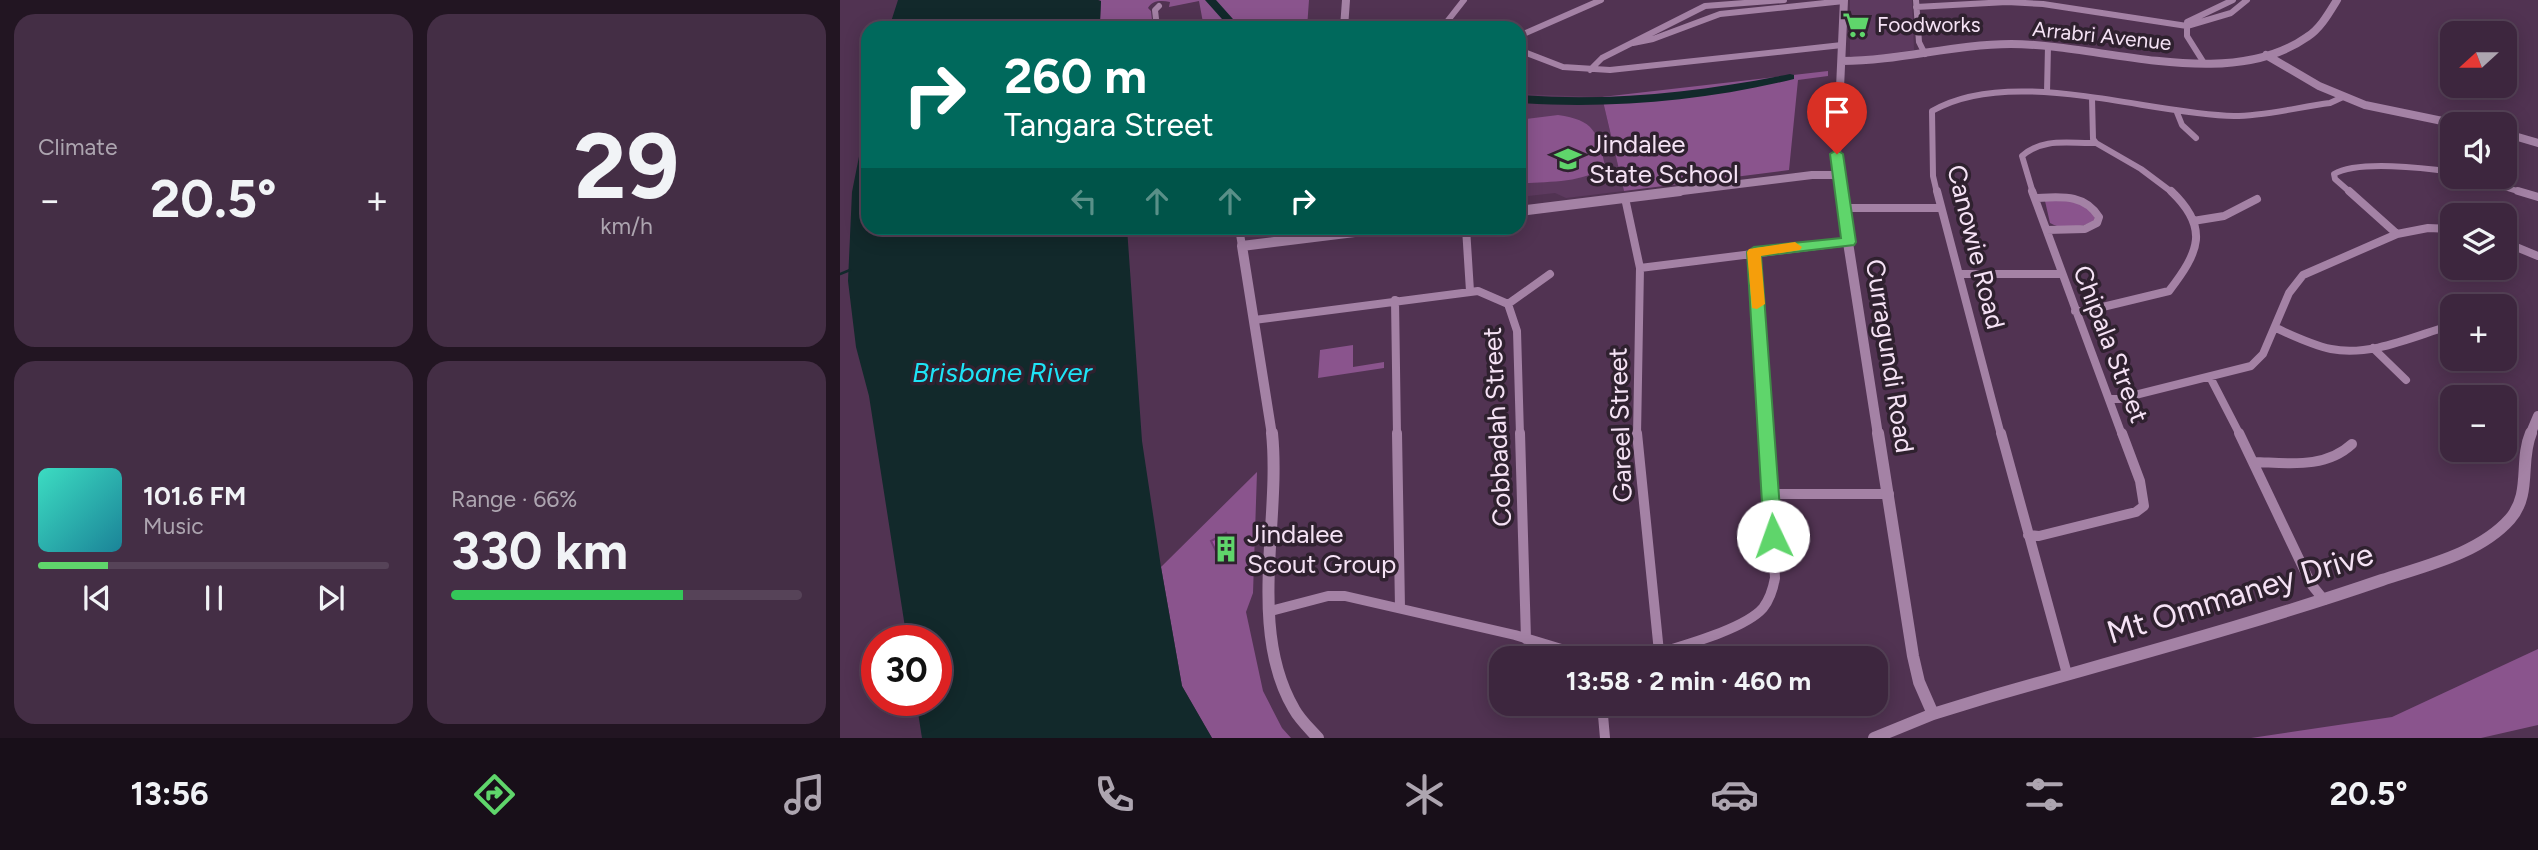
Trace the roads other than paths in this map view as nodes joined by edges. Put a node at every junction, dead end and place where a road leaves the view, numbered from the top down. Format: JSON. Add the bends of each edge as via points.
{"nodes":[{"id":1,"x":1346,"y":0,"type":"edge"},
{"id":2,"x":1464,"y":0,"type":"edge"},
{"id":3,"x":1601,"y":0,"type":"edge"},
{"id":4,"x":1784,"y":0,"type":"edge"},
{"id":5,"x":2083,"y":0,"type":"edge"},
{"id":6,"x":2233,"y":0,"type":"edge"},
{"id":7,"x":2247,"y":0,"type":"edge"},
{"id":8,"x":2337,"y":0,"type":"edge"},
{"id":9,"x":1844,"y":1,"type":"edge"},
{"id":10,"x":2006,"y":1,"type":"edge"},
{"id":11,"x":1916,"y":4,"type":"edge"},
{"id":12,"x":1158,"y":6,"type":"dead end"},
{"id":13,"x":2083,"y":9,"type":"junction"},
{"id":14,"x":1156,"y":21,"type":"edge"},
{"id":15,"x":1344,"y":21,"type":"edge"},
{"id":16,"x":1448,"y":21,"type":"edge"},
{"id":17,"x":2187,"y":26,"type":"junction"},
{"id":18,"x":1526,"y":33,"type":"edge"},
{"id":19,"x":1633,"y":43,"type":"junction"},
{"id":20,"x":1842,"y":45,"type":"junction"},
{"id":21,"x":2048,"y":46,"type":"junction"},
{"id":22,"x":1526,"y":53,"type":"edge"},
{"id":23,"x":1925,"y":54,"type":"junction"},
{"id":24,"x":2266,"y":55,"type":"junction"},
{"id":25,"x":1842,"y":61,"type":"junction"},
{"id":26,"x":2204,"y":63,"type":"junction"},
{"id":27,"x":1590,"y":70,"type":"junction"},
{"id":28,"x":2047,"y":92,"type":"junction"},
{"id":29,"x":2343,"y":97,"type":"junction"},
{"id":30,"x":2092,"y":98,"type":"junction"},
{"id":31,"x":2176,"y":110,"type":"junction"},
{"id":32,"x":2440,"y":121,"type":"edge"},
{"id":33,"x":2517,"y":137,"type":"edge"},
{"id":34,"x":2196,"y":138,"type":"dead end"},
{"id":35,"x":2096,"y":143,"type":"junction"},
{"id":36,"x":2538,"y":143,"type":"edge"},
{"id":37,"x":2440,"y":171,"type":"edge"},
{"id":38,"x":1838,"y":175,"type":"junction"},
{"id":39,"x":2511,"y":189,"type":"edge"},
{"id":40,"x":2538,"y":197,"type":"edge"},
{"id":41,"x":1625,"y":198,"type":"junction"},
{"id":42,"x":2035,"y":198,"type":"junction"},
{"id":43,"x":2257,"y":199,"type":"dead end"},
{"id":44,"x":1843,"y":208,"type":"junction"},
{"id":45,"x":1941,"y":208,"type":"junction"},
{"id":46,"x":1526,"y":210,"type":"edge"},
{"id":47,"x":2193,"y":221,"type":"junction"},
{"id":48,"x":2440,"y":228,"type":"edge"},
{"id":49,"x":2047,"y":230,"type":"junction"},
{"id":50,"x":2397,"y":234,"type":"junction"},
{"id":51,"x":1240,"y":235,"type":"edge"},
{"id":52,"x":1305,"y":235,"type":"edge"},
{"id":53,"x":1466,"y":235,"type":"edge"},
{"id":54,"x":1849,"y":242,"type":"junction"},
{"id":55,"x":1242,"y":246,"type":"junction"},
{"id":56,"x":2517,"y":247,"type":"edge"},
{"id":57,"x":1754,"y":252,"type":"junction"},
{"id":58,"x":2538,"y":256,"type":"edge"},
{"id":59,"x":1640,"y":268,"type":"junction"},
{"id":60,"x":1549,"y":274,"type":"dead end"},
{"id":61,"x":1960,"y":274,"type":"junction"},
{"id":62,"x":2061,"y":274,"type":"junction"},
{"id":63,"x":1470,"y":291,"type":"junction"},
{"id":64,"x":1395,"y":300,"type":"junction"},
{"id":65,"x":1508,"y":303,"type":"junction"},
{"id":66,"x":2075,"y":311,"type":"junction"},
{"id":67,"x":1254,"y":320,"type":"junction"},
{"id":68,"x":2276,"y":328,"type":"junction"},
{"id":69,"x":2440,"y":328,"type":"edge"},
{"id":70,"x":2373,"y":348,"type":"junction"},
{"id":71,"x":2210,"y":377,"type":"junction"},
{"id":72,"x":2406,"y":380,"type":"dead end"},
{"id":73,"x":2109,"y":399,"type":"junction"},
{"id":74,"x":2538,"y":416,"type":"edge"},
{"id":75,"x":2352,"y":444,"type":"dead end"},
{"id":76,"x":2254,"y":462,"type":"junction"},
{"id":77,"x":1771,"y":494,"type":"junction"},
{"id":78,"x":1889,"y":494,"type":"junction"},
{"id":79,"x":2028,"y":535,"type":"junction"},
{"id":80,"x":2324,"y":600,"type":"junction"},
{"id":81,"x":1400,"y":608,"type":"junction"},
{"id":82,"x":1271,"y":611,"type":"junction"},
{"id":83,"x":1526,"y":639,"type":"junction"},
{"id":84,"x":1550,"y":646,"type":"edge"},
{"id":85,"x":1658,"y":646,"type":"edge"},
{"id":86,"x":1677,"y":646,"type":"edge"},
{"id":87,"x":2067,"y":674,"type":"junction"},
{"id":88,"x":1933,"y":714,"type":"junction"},
{"id":89,"x":1603,"y":716,"type":"edge"},
{"id":90,"x":1318,"y":738,"type":"edge"},
{"id":91,"x":1605,"y":738,"type":"edge"},
{"id":92,"x":1874,"y":738,"type":"edge"}],
"edges":[{"from":1,"to":15,"type":"street"},
{"from":2,"to":16,"type":"street"},
{"from":3,"to":18,"type":"street"},
{"from":4,"to":19,"type":"street","via":[[1707,6]]},
{"from":5,"to":13,"type":"street"},
{"from":6,"to":17,"type":"street","via":[[2220,9],[2193,16]]},
{"from":7,"to":17,"type":"street","via":[[2231,13]]},
{"from":8,"to":24,"type":"street","name":"Arrabri Avenue","via":[[2308,37]]},
{"from":9,"to":19,"type":"street","via":[[1720,14]]},
{"from":9,"to":20,"type":"street","name":"Curragundi Road"},
{"from":10,"to":11,"type":"street"},
{"from":10,"to":13,"type":"street"},
{"from":11,"to":23,"type":"street","via":[[1919,42]]},
{"from":12,"to":14,"type":"street"},
{"from":13,"to":17,"type":"street"},
{"from":17,"to":26,"type":"street","via":[[2187,36]]},
{"from":19,"to":27,"type":"street"},
{"from":20,"to":25,"type":"street","name":"Curragundi Road"},
{"from":20,"to":27,"type":"street"},
{"from":21,"to":23,"type":"street","name":"Arrabri Avenue","via":[[1990,46]]},
{"from":21,"to":26,"type":"street","name":"Arrabri Avenue"},
{"from":21,"to":28,"type":"street"},
{"from":22,"to":27,"type":"street","via":[[1558,66]]},
{"from":23,"to":25,"type":"street","name":"Arrabri Avenue"},
{"from":24,"to":26,"type":"street","name":"Arrabri Avenue"},
{"from":24,"to":29,"type":"street"},
{"from":25,"to":38,"type":"street","name":"Curragundi Road"},
{"from":28,"to":30,"type":"street","name":"Canowie Road"},
{"from":28,"to":45,"type":"street","name":"Canowie Road","via":[[1955,101],[1932,111],[1933,176]]},
{"from":29,"to":31,"type":"street","name":"Canowie Road","via":[[2255,115]]},
{"from":29,"to":32,"type":"street"},
{"from":30,"to":31,"type":"street","name":"Canowie Road"},
{"from":30,"to":35,"type":"street"},
{"from":31,"to":34,"type":"street","via":[[2182,125]]},
{"from":33,"to":36,"type":"street"},
{"from":35,"to":42,"type":"street","name":"Chipala Street","via":[[2053,143],[2027,150],[2022,163]]},
{"from":35,"to":47,"type":"street","via":[[2171,189]]},
{"from":37,"to":50,"type":"street","via":[[2390,167],[2334,174]]},
{"from":38,"to":41,"type":"street"},
{"from":38,"to":44,"type":"street","name":"Curragundi Road"},
{"from":39,"to":40,"type":"street"},
{"from":41,"to":46,"type":"street"},
{"from":41,"to":59,"type":"street","name":"Gareel Street"},
{"from":42,"to":49,"type":"street","name":"Chipala Street"},
{"from":42,"to":49,"type":"street","via":[[2078,199],[2093,207],[2099,217],[2087,229]]},
{"from":43,"to":47,"type":"street","via":[[2224,216]]},
{"from":44,"to":45,"type":"street"},
{"from":44,"to":54,"type":"street","name":"Curragundi Road"},
{"from":45,"to":61,"type":"street","name":"Canowie Road"},
{"from":47,"to":66,"type":"street","via":[[2198,234],[2195,246],[2169,291]]},
{"from":48,"to":50,"type":"street"},
{"from":49,"to":62,"type":"street","name":"Chipala Street"},
{"from":50,"to":68,"type":"street","via":[[2303,275],[2289,293]]},
{"from":51,"to":55,"type":"street"},
{"from":52,"to":55,"type":"street"},
{"from":53,"to":63,"type":"street"},
{"from":54,"to":57,"type":"street"},
{"from":54,"to":78,"type":"street","name":"Curragundi Road"},
{"from":55,"to":67,"type":"street"},
{"from":56,"to":58,"type":"street"},
{"from":57,"to":59,"type":"street"},
{"from":57,"to":77,"type":"street"},
{"from":59,"to":85,"type":"street","name":"Gareel Street","via":[[1636,428]]},
{"from":60,"to":65,"type":"street"},
{"from":61,"to":62,"type":"street"},
{"from":61,"to":79,"type":"street","name":"Canowie Road"},
{"from":62,"to":66,"type":"street","name":"Chipala Street"},
{"from":63,"to":64,"type":"street","name":"Cobbadah Street"},
{"from":63,"to":65,"type":"street","name":"Cobbadah Street"},
{"from":64,"to":67,"type":"street","name":"Cobbadah Street"},
{"from":64,"to":81,"type":"street"},
{"from":65,"to":83,"type":"street","name":"Cobbadah Street","via":[[1517,331]]},
{"from":66,"to":73,"type":"street","name":"Chipala Street"},
{"from":67,"to":82,"type":"street","via":[[1273,446]]},
{"from":68,"to":70,"type":"street","via":[[2323,348]]},
{"from":68,"to":71,"type":"street","via":[[2259,361]]},
{"from":69,"to":70,"type":"street"},
{"from":70,"to":72,"type":"street"},
{"from":71,"to":73,"type":"street"},
{"from":71,"to":76,"type":"street"},
{"from":73,"to":79,"type":"street","name":"Chipala Street","via":[[2140,481],[2144,506],[2136,512]]},
{"from":74,"to":80,"type":"street","name":"Mt Ommaney Drive","via":[[2528,439],[2519,504],[2499,530],[2444,559]]},
{"from":75,"to":76,"type":"street","via":[[2331,460]]},
{"from":76,"to":80,"type":"street","via":[[2311,584]]},
{"from":77,"to":78,"type":"street"},
{"from":77,"to":86,"type":"street","via":[[1775,578],[1766,607],[1741,624]]},
{"from":78,"to":88,"type":"street","name":"Curragundi Road","via":[[1913,656]]},
{"from":79,"to":87,"type":"street","name":"Canowie Road"},
{"from":80,"to":87,"type":"street","name":"Mt Ommaney Drive"},
{"from":81,"to":82,"type":"street","via":[[1328,596]]},
{"from":81,"to":83,"type":"street"},
{"from":82,"to":90,"type":"street","via":[[1279,676],[1290,702]]},
{"from":83,"to":84,"type":"street"},
{"from":87,"to":88,"type":"street","name":"Mt Ommaney Drive"},
{"from":88,"to":92,"type":"street","name":"Mt Ommaney Drive"},
{"from":89,"to":91,"type":"street"}]}
